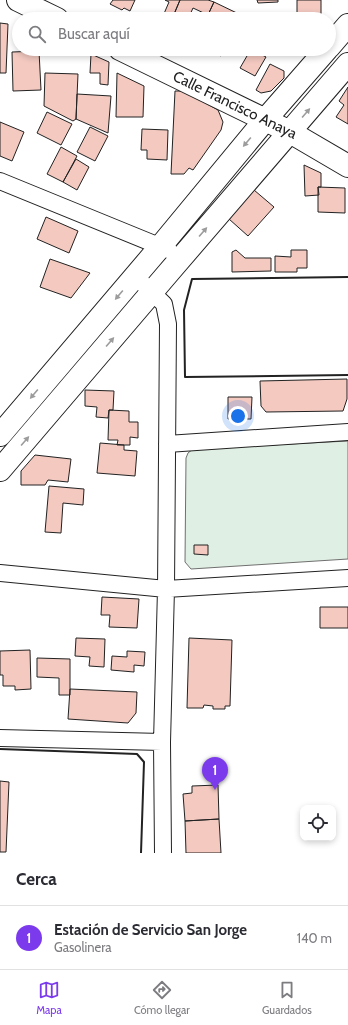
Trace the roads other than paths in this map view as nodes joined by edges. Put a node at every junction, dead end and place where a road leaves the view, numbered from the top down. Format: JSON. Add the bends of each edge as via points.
{"nodes":[{"id":1,"x":18,"y":0,"type":"edge"},
{"id":2,"x":43,"y":12,"type":"edge"},
{"id":3,"x":348,"y":25,"type":"edge"},
{"id":4,"x":336,"y":39,"type":"edge"},
{"id":5,"x":134,"y":56,"type":"edge"},
{"id":6,"x":321,"y":56,"type":"edge"},
{"id":7,"x":348,"y":64,"type":"edge"},
{"id":8,"x":265,"y":120,"type":"junction"},
{"id":9,"x":290,"y":132,"type":"junction"},
{"id":10,"x":348,"y":166,"type":"edge"},
{"id":11,"x":0,"y":181,"type":"edge"},
{"id":12,"x":160,"y":247,"type":"junction"},
{"id":13,"x":183,"y":256,"type":"junction"},
{"id":14,"x":135,"y":276,"type":"junction"},
{"id":15,"x":152,"y":292,"type":"junction"},
{"id":16,"x":348,"y":432,"type":"edge"},
{"id":17,"x":0,"y":435,"type":"edge"},
{"id":18,"x":167,"y":444,"type":"junction"},
{"id":19,"x":0,"y":470,"type":"edge"},
{"id":20,"x":0,"y":573,"type":"edge"},
{"id":21,"x":348,"y":578,"type":"edge"},
{"id":22,"x":166,"y":589,"type":"junction"},
{"id":23,"x":0,"y":738,"type":"edge"},
{"id":24,"x":162,"y":742,"type":"junction"},
{"id":25,"x":163,"y":853,"type":"edge"}],
"edges":[{"from":1,"to":2,"type":"main road"},
{"from":3,"to":4,"type":"main road"},
{"from":5,"to":8,"type":"main road","name":"Calle Francisco Anaya"},
{"from":6,"to":8,"type":"main road"},
{"from":9,"to":7,"type":"main road","one_way":true},
{"from":8,"to":9,"type":"main road","name":"Calle Francisco Anaya"},
{"from":8,"to":12,"type":"main road","one_way":true},
{"from":9,"to":10,"type":"main road","name":"Calle Francisco Anaya"},
{"from":13,"to":9,"type":"main road","one_way":true},
{"from":11,"to":12,"type":"street"},
{"from":12,"to":13,"type":"street"},
{"from":12,"to":14,"type":"main road"},
{"from":13,"to":15,"type":"main road"},
{"from":14,"to":15,"type":"street"},
{"from":14,"to":17,"type":"main road","one_way":true},
{"from":15,"to":18,"type":"street","via":[[164,304],[168,324]]},
{"from":19,"to":15,"type":"main road","one_way":true},
{"from":16,"to":18,"type":"street"},
{"from":18,"to":22,"type":"street"},
{"from":20,"to":22,"type":"street"},
{"from":21,"to":22,"type":"street"},
{"from":22,"to":24,"type":"street"},
{"from":23,"to":24,"type":"street"},
{"from":24,"to":25,"type":"street"}]}
